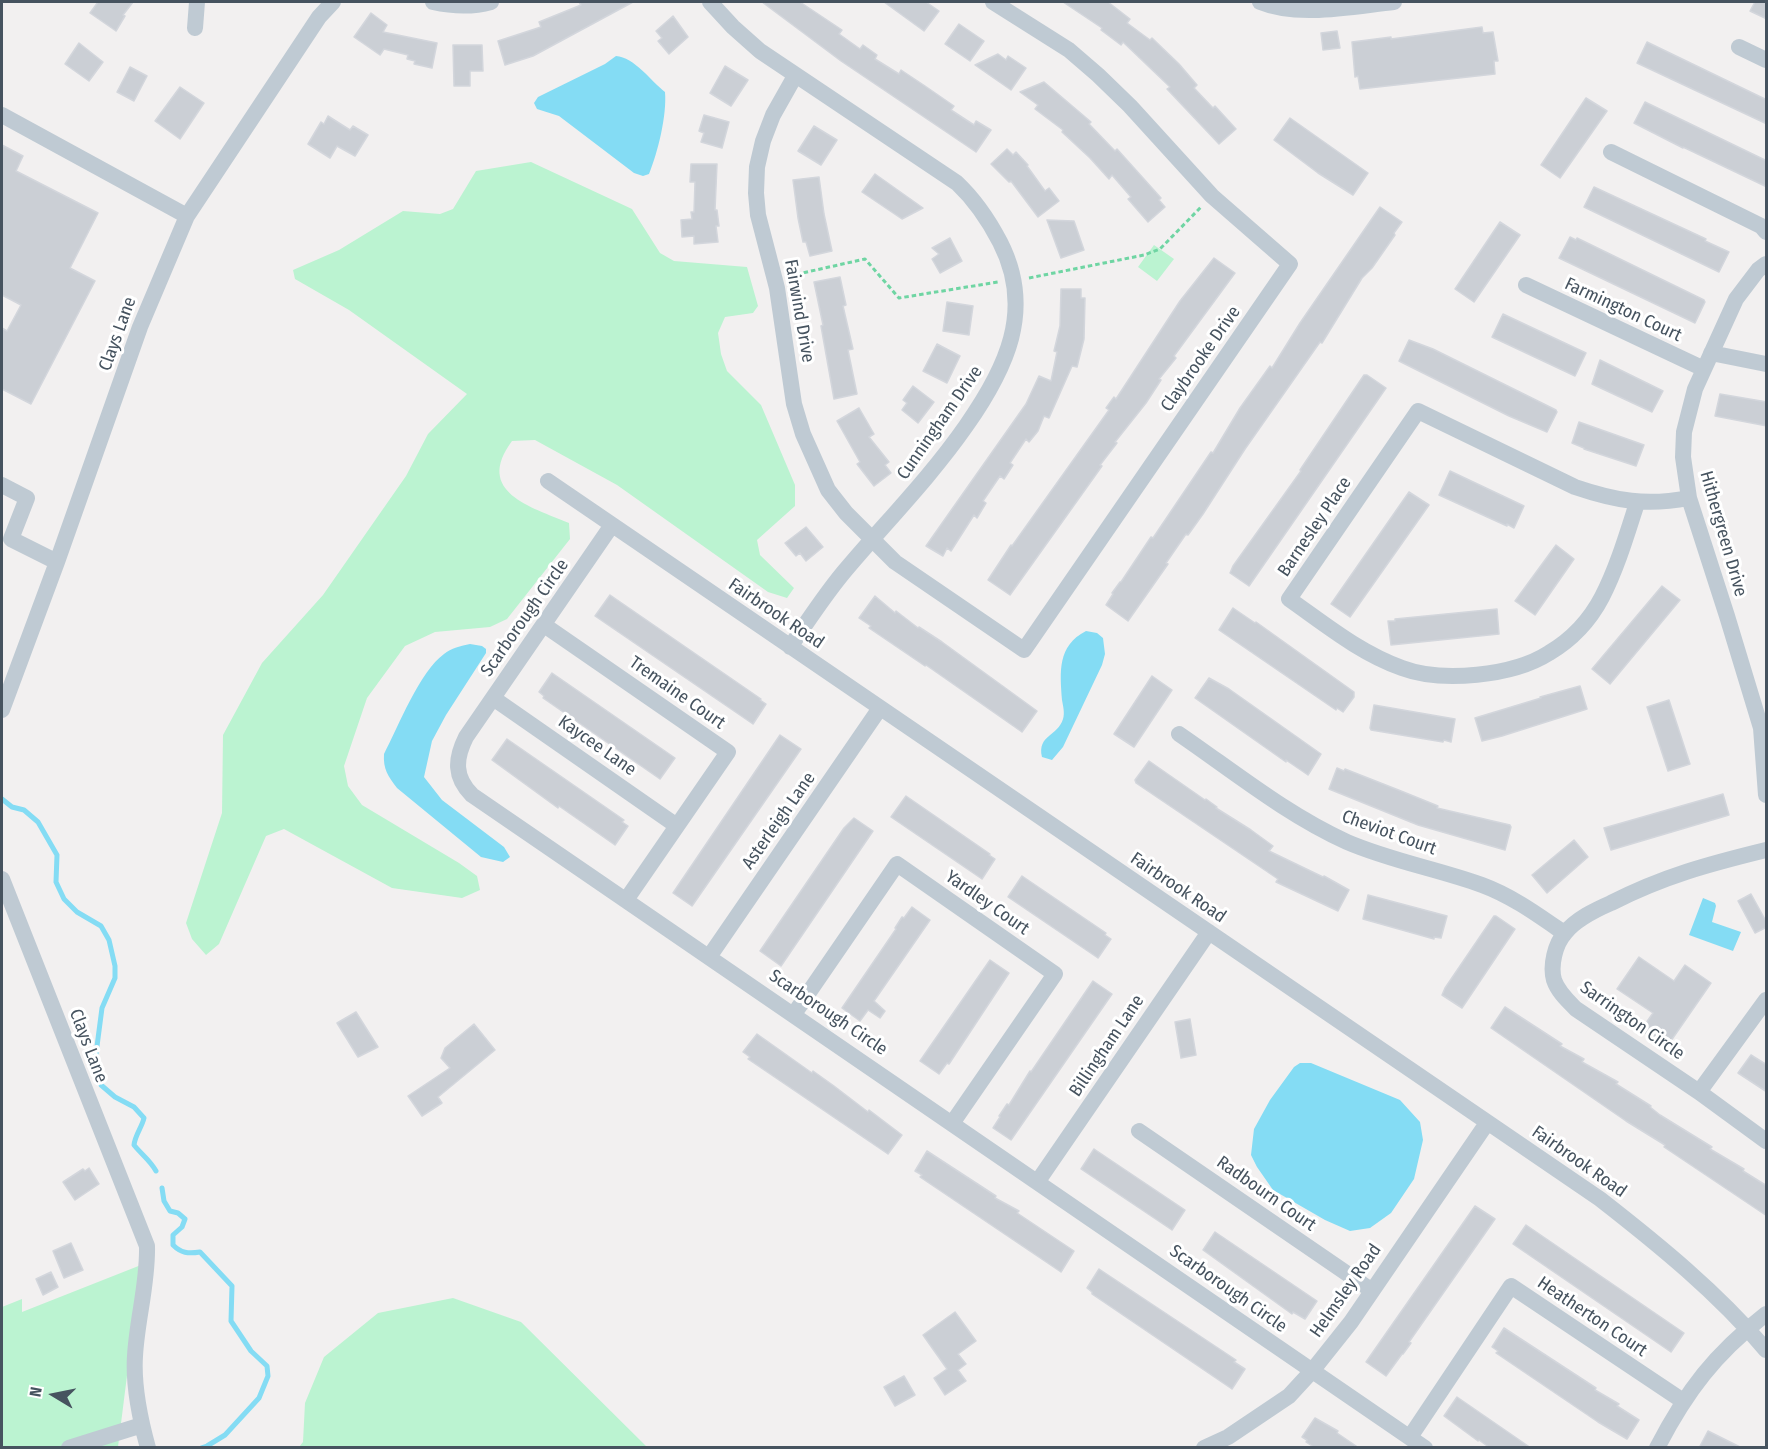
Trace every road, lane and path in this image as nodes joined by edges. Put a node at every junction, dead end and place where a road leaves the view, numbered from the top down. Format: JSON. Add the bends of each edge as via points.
{"nodes":[{"id":1,"x":197,"y":2,"type":"edge"},
{"id":2,"x":333,"y":2,"type":"edge"},
{"id":3,"x":433,"y":2,"type":"edge"},
{"id":4,"x":491,"y":2,"type":"edge"},
{"id":5,"x":710,"y":2,"type":"edge"},
{"id":6,"x":993,"y":2,"type":"edge"},
{"id":7,"x":1260,"y":2,"type":"edge"},
{"id":8,"x":1394,"y":2,"type":"edge"},
{"id":9,"x":195,"y":28,"type":"dead end"},
{"id":10,"x":1739,"y":47,"type":"dead end"},
{"id":11,"x":1767,"y":60,"type":"edge"},
{"id":12,"x":795,"y":76,"type":"junction"},
{"id":13,"x":2,"y":115,"type":"edge"},
{"id":14,"x":1611,"y":152,"type":"dead end"},
{"id":15,"x":1212,"y":196,"type":"junction"},
{"id":16,"x":188,"y":216,"type":"junction"},
{"id":17,"x":1767,"y":232,"type":"edge"},
{"id":18,"x":1767,"y":264,"type":"edge"},
{"id":19,"x":775,"y":279,"type":"junction"},
{"id":20,"x":1014,"y":280,"type":"junction"},
{"id":21,"x":1526,"y":285,"type":"dead end"},
{"id":22,"x":1711,"y":353,"type":"junction"},
{"id":23,"x":1767,"y":364,"type":"edge"},
{"id":24,"x":1704,"y":369,"type":"junction"},
{"id":25,"x":548,"y":481,"type":"dead end"},
{"id":26,"x":2,"y":485,"type":"edge"},
{"id":27,"x":1689,"y":498,"type":"junction"},
{"id":28,"x":1637,"y":503,"type":"junction"},
{"id":29,"x":612,"y":525,"type":"junction"},
{"id":30,"x":872,"y":540,"type":"junction"},
{"id":31,"x":57,"y":562,"type":"junction"},
{"id":32,"x":544,"y":625,"type":"junction"},
{"id":33,"x":790,"y":647,"type":"junction"},
{"id":34,"x":1759,"y":691,"type":"edge"},
{"id":35,"x":493,"y":698,"type":"junction"},
{"id":36,"x":880,"y":708,"type":"junction"},
{"id":37,"x":2,"y":710,"type":"edge"},
{"id":38,"x":1179,"y":734,"type":"dead end"},
{"id":39,"x":1767,"y":795,"type":"edge"},
{"id":40,"x":677,"y":826,"type":"junction"},
{"id":41,"x":1767,"y":850,"type":"edge"},
{"id":42,"x":2,"y":879,"type":"edge"},
{"id":43,"x":626,"y":900,"type":"junction"},
{"id":44,"x":1209,"y":932,"type":"junction"},
{"id":45,"x":1564,"y":933,"type":"junction"},
{"id":46,"x":710,"y":957,"type":"junction"},
{"id":47,"x":1767,"y":1000,"type":"edge"},
{"id":48,"x":794,"y":1014,"type":"junction"},
{"id":49,"x":1699,"y":1092,"type":"junction"},
{"id":50,"x":953,"y":1122,"type":"junction"},
{"id":51,"x":1487,"y":1123,"type":"junction"},
{"id":52,"x":1139,"y":1131,"type":"dead end"},
{"id":53,"x":1767,"y":1141,"type":"edge"},
{"id":54,"x":1038,"y":1181,"type":"junction"},
{"id":55,"x":1371,"y":1290,"type":"junction"},
{"id":56,"x":1767,"y":1314,"type":"edge"},
{"id":57,"x":1748,"y":1328,"type":"junction"},
{"id":58,"x":1767,"y":1350,"type":"edge"},
{"id":59,"x":1312,"y":1371,"type":"junction"},
{"id":60,"x":1683,"y":1401,"type":"junction"},
{"id":61,"x":142,"y":1425,"type":"junction"},
{"id":62,"x":1410,"y":1437,"type":"junction"},
{"id":63,"x":69,"y":1448,"type":"edge"},
{"id":64,"x":148,"y":1448,"type":"edge"},
{"id":65,"x":1204,"y":1448,"type":"edge"},
{"id":66,"x":1425,"y":1448,"type":"edge"},
{"id":67,"x":1657,"y":1448,"type":"edge"}],
"edges":[{"from":1,"to":9,"type":"street"},
{"from":2,"to":16,"type":"street","name":"Clays Lane"},
{"from":3,"to":4,"type":"street"},
{"from":5,"to":12,"type":"street","name":"Cunningham Drive","via":[[760,51]]},
{"from":6,"to":15,"type":"street","name":"Claybrooke Drive","via":[[1069,50],[1098,75]]},
{"from":7,"to":8,"type":"street","via":[[1324,9]]},
{"from":10,"to":11,"type":"street"},
{"from":12,"to":19,"type":"street","name":"Fairwind Drive","via":[[773,115],[757,167],[759,215]]},
{"from":12,"to":20,"type":"street","name":"Cunningham Drive","via":[[933,166],[972,197],[1008,257]]},
{"from":13,"to":16,"type":"street"},
{"from":14,"to":17,"type":"street"},
{"from":15,"to":20,"type":"path","via":[[1160,249]]},
{"from":15,"to":30,"type":"street","name":"Claybrooke Drive","via":[[1290,264],[1024,650],[895,562]]},
{"from":16,"to":31,"type":"street","name":"Clays Lane","via":[[140,327]]},
{"from":18,"to":22,"type":"street","name":"Hithergreen Drive","via":[[1736,299]]},
{"from":19,"to":20,"type":"path","via":[[865,259],[899,298]]},
{"from":19,"to":30,"type":"street","name":"Fairwind Drive","via":[[802,434],[828,490]]},
{"from":20,"to":30,"type":"street","name":"Cunningham Drive","via":[[1016,303],[1011,344],[988,394],[945,456]]},
{"from":21,"to":24,"type":"street","name":"Farmington Court"},
{"from":22,"to":23,"type":"street"},
{"from":22,"to":24,"type":"street","name":"Hithergreen Drive"},
{"from":24,"to":27,"type":"street","name":"Hithergreen Drive","via":[[1684,432]]},
{"from":25,"to":29,"type":"street","name":"Fairbrook Road"},
{"from":26,"to":31,"type":"street","via":[[27,498],[11,539]]},
{"from":27,"to":28,"type":"street","name":"Barnesley Place"},
{"from":27,"to":34,"type":"street","name":"Hithergreen Drive"},
{"from":28,"to":28,"type":"street","name":"Barnesley Place","via":[[1575,487],[1418,411],[1289,599],[1363,651],[1405,670],[1445,676],[1518,667],[1548,654],[1585,623],[1602,598]]},
{"from":29,"to":32,"type":"street","name":"Scarborough Circle"},
{"from":29,"to":33,"type":"street","name":"Fairbrook Road"},
{"from":30,"to":33,"type":"street","name":"Cunningham Drive","via":[[842,574]]},
{"from":31,"to":37,"type":"street","name":"Clays Lane"},
{"from":32,"to":35,"type":"street","name":"Scarborough Circle"},
{"from":32,"to":40,"type":"street","name":"Tremaine Court","via":[[728,752]]},
{"from":33,"to":36,"type":"street","name":"Fairbrook Road"},
{"from":34,"to":39,"type":"street","name":"Hithergreen Drive"},
{"from":35,"to":40,"type":"street","name":"Kaycee Lane"},
{"from":35,"to":43,"type":"street","name":"Scarborough Circle","via":[[460,749],[458,774],[464,787]]},
{"from":36,"to":44,"type":"street","name":"Fairbrook Road"},
{"from":36,"to":46,"type":"street","name":"Asterleigh Lane"},
{"from":38,"to":45,"type":"street","name":"Cheviot Court","via":[[1291,812],[1328,832],[1374,853],[1499,892]]},
{"from":40,"to":43,"type":"street","name":"Tremaine Court"},
{"from":41,"to":45,"type":"street","via":[[1647,885],[1589,913]]},
{"from":42,"to":61,"type":"street","name":"Clays Lane","via":[[147,1246],[135,1357]]},
{"from":43,"to":46,"type":"street","name":"Scarborough Circle"},
{"from":44,"to":51,"type":"street","name":"Fairbrook Road"},
{"from":44,"to":54,"type":"street","name":"Billingham Lane"},
{"from":45,"to":49,"type":"street","name":"Sarrington Circle","via":[[1553,963],[1554,980],[1562,994],[1576,1009]]},
{"from":46,"to":48,"type":"street","name":"Scarborough Circle"},
{"from":47,"to":49,"type":"street"},
{"from":48,"to":50,"type":"street","name":"Scarborough Circle"},
{"from":48,"to":50,"type":"street","name":"Yardley Court","via":[[897,864],[1055,974]]},
{"from":49,"to":53,"type":"street","name":"Sarrington Circle"},
{"from":50,"to":54,"type":"street","name":"Scarborough Circle"},
{"from":51,"to":55,"type":"street","name":"Helmsley Road"},
{"from":51,"to":57,"type":"street","name":"Fairbrook Road","via":[[1600,1199]]},
{"from":52,"to":55,"type":"street","name":"Radbourn Court"},
{"from":54,"to":59,"type":"street","name":"Scarborough Circle"},
{"from":55,"to":59,"type":"street","name":"Helmsley Road"},
{"from":56,"to":57,"type":"street"},
{"from":57,"to":58,"type":"street","name":"Fairbrook Road"},
{"from":57,"to":60,"type":"street","via":[[1702,1373]]},
{"from":59,"to":62,"type":"street","name":"Scarborough Circle"},
{"from":59,"to":65,"type":"street","name":"Helmsley Road","via":[[1289,1396],[1228,1437]]},
{"from":60,"to":62,"type":"street","name":"Heatherton Court","via":[[1511,1286]]},
{"from":60,"to":67,"type":"street"},
{"from":61,"to":63,"type":"street"},
{"from":61,"to":64,"type":"street","name":"Clays Lane"},
{"from":62,"to":66,"type":"street","name":"Scarborough Circle"}]}
